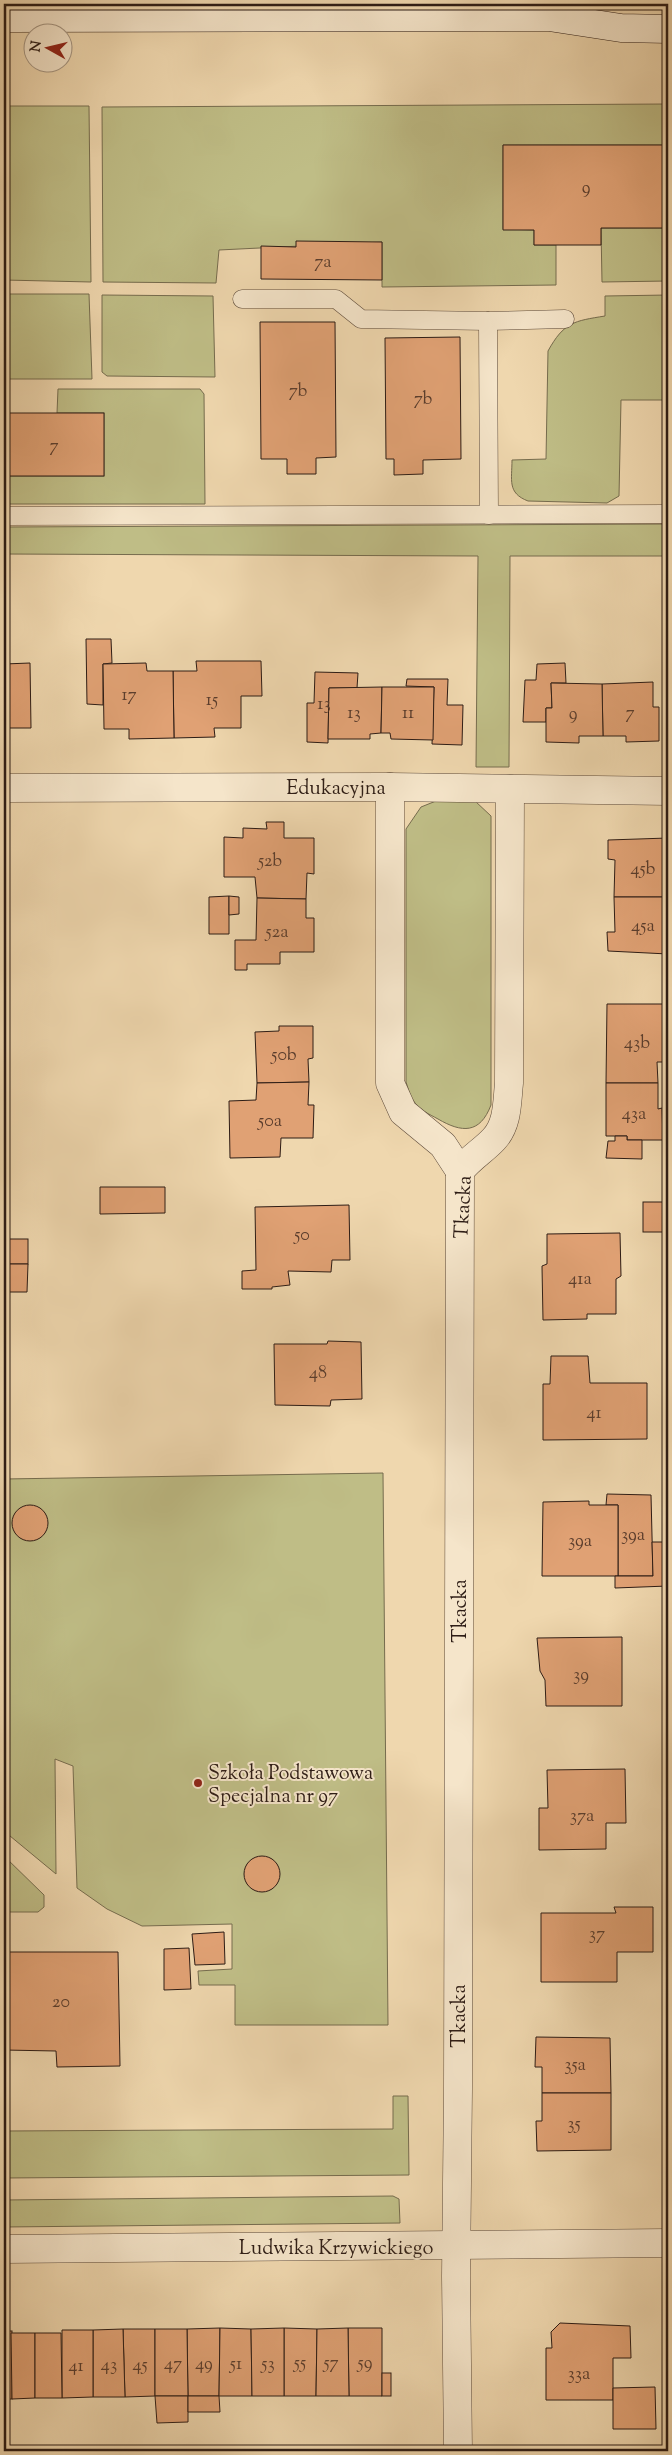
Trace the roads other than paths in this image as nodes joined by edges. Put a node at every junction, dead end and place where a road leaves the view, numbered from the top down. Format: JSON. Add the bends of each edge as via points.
{"nodes":[{"id":1,"x":4,"y":18,"type":"edge"},
{"id":2,"x":668,"y":29,"type":"edge"},
{"id":3,"x":242,"y":299,"type":"dead end"},
{"id":4,"x":565,"y":319,"type":"dead end"},
{"id":5,"x":488,"y":321,"type":"junction"},
{"id":6,"x":668,"y":514,"type":"edge"},
{"id":7,"x":489,"y":515,"type":"junction"},
{"id":8,"x":4,"y":516,"type":"edge"},
{"id":9,"x":390,"y":787,"type":"junction"},
{"id":10,"x":4,"y":788,"type":"edge"},
{"id":11,"x":510,"y":789,"type":"junction"},
{"id":12,"x":668,"y":791,"type":"edge"},
{"id":13,"x":460,"y":1171,"type":"junction"},
{"id":14,"x":668,"y":2244,"type":"edge"},
{"id":15,"x":457,"y":2246,"type":"junction"},
{"id":16,"x":4,"y":2249,"type":"edge"},
{"id":17,"x":458,"y":2451,"type":"edge"}],
"edges":[{"from":1,"to":2,"type":"street","via":[[549,17],[621,28]]},
{"from":3,"to":5,"type":"lane","via":[[336,299],[361,319]]},
{"from":4,"to":5,"type":"lane"},
{"from":5,"to":7,"type":"lane"},
{"from":6,"to":7,"type":"lane"},
{"from":7,"to":8,"type":"lane"},
{"from":9,"to":10,"type":"street","name":"Edukacyjna"},
{"from":9,"to":11,"type":"street","name":"Edukacyjna"},
{"from":9,"to":13,"type":"street","via":[[390,1083],[403,1112],[443,1145]]},
{"from":11,"to":12,"type":"street","name":"Edukacyjna"},
{"from":11,"to":13,"type":"street","name":"Tkacka","via":[[509,1083],[506,1116],[493,1140],[471,1157]]},
{"from":13,"to":15,"type":"street","name":"Tkacka"},
{"from":14,"to":15,"type":"street","name":"Ludwika Krzywickiego"},
{"from":15,"to":16,"type":"street","name":"Ludwika Krzywickiego"},
{"from":15,"to":17,"type":"street","name":"Tkacka"}]}
